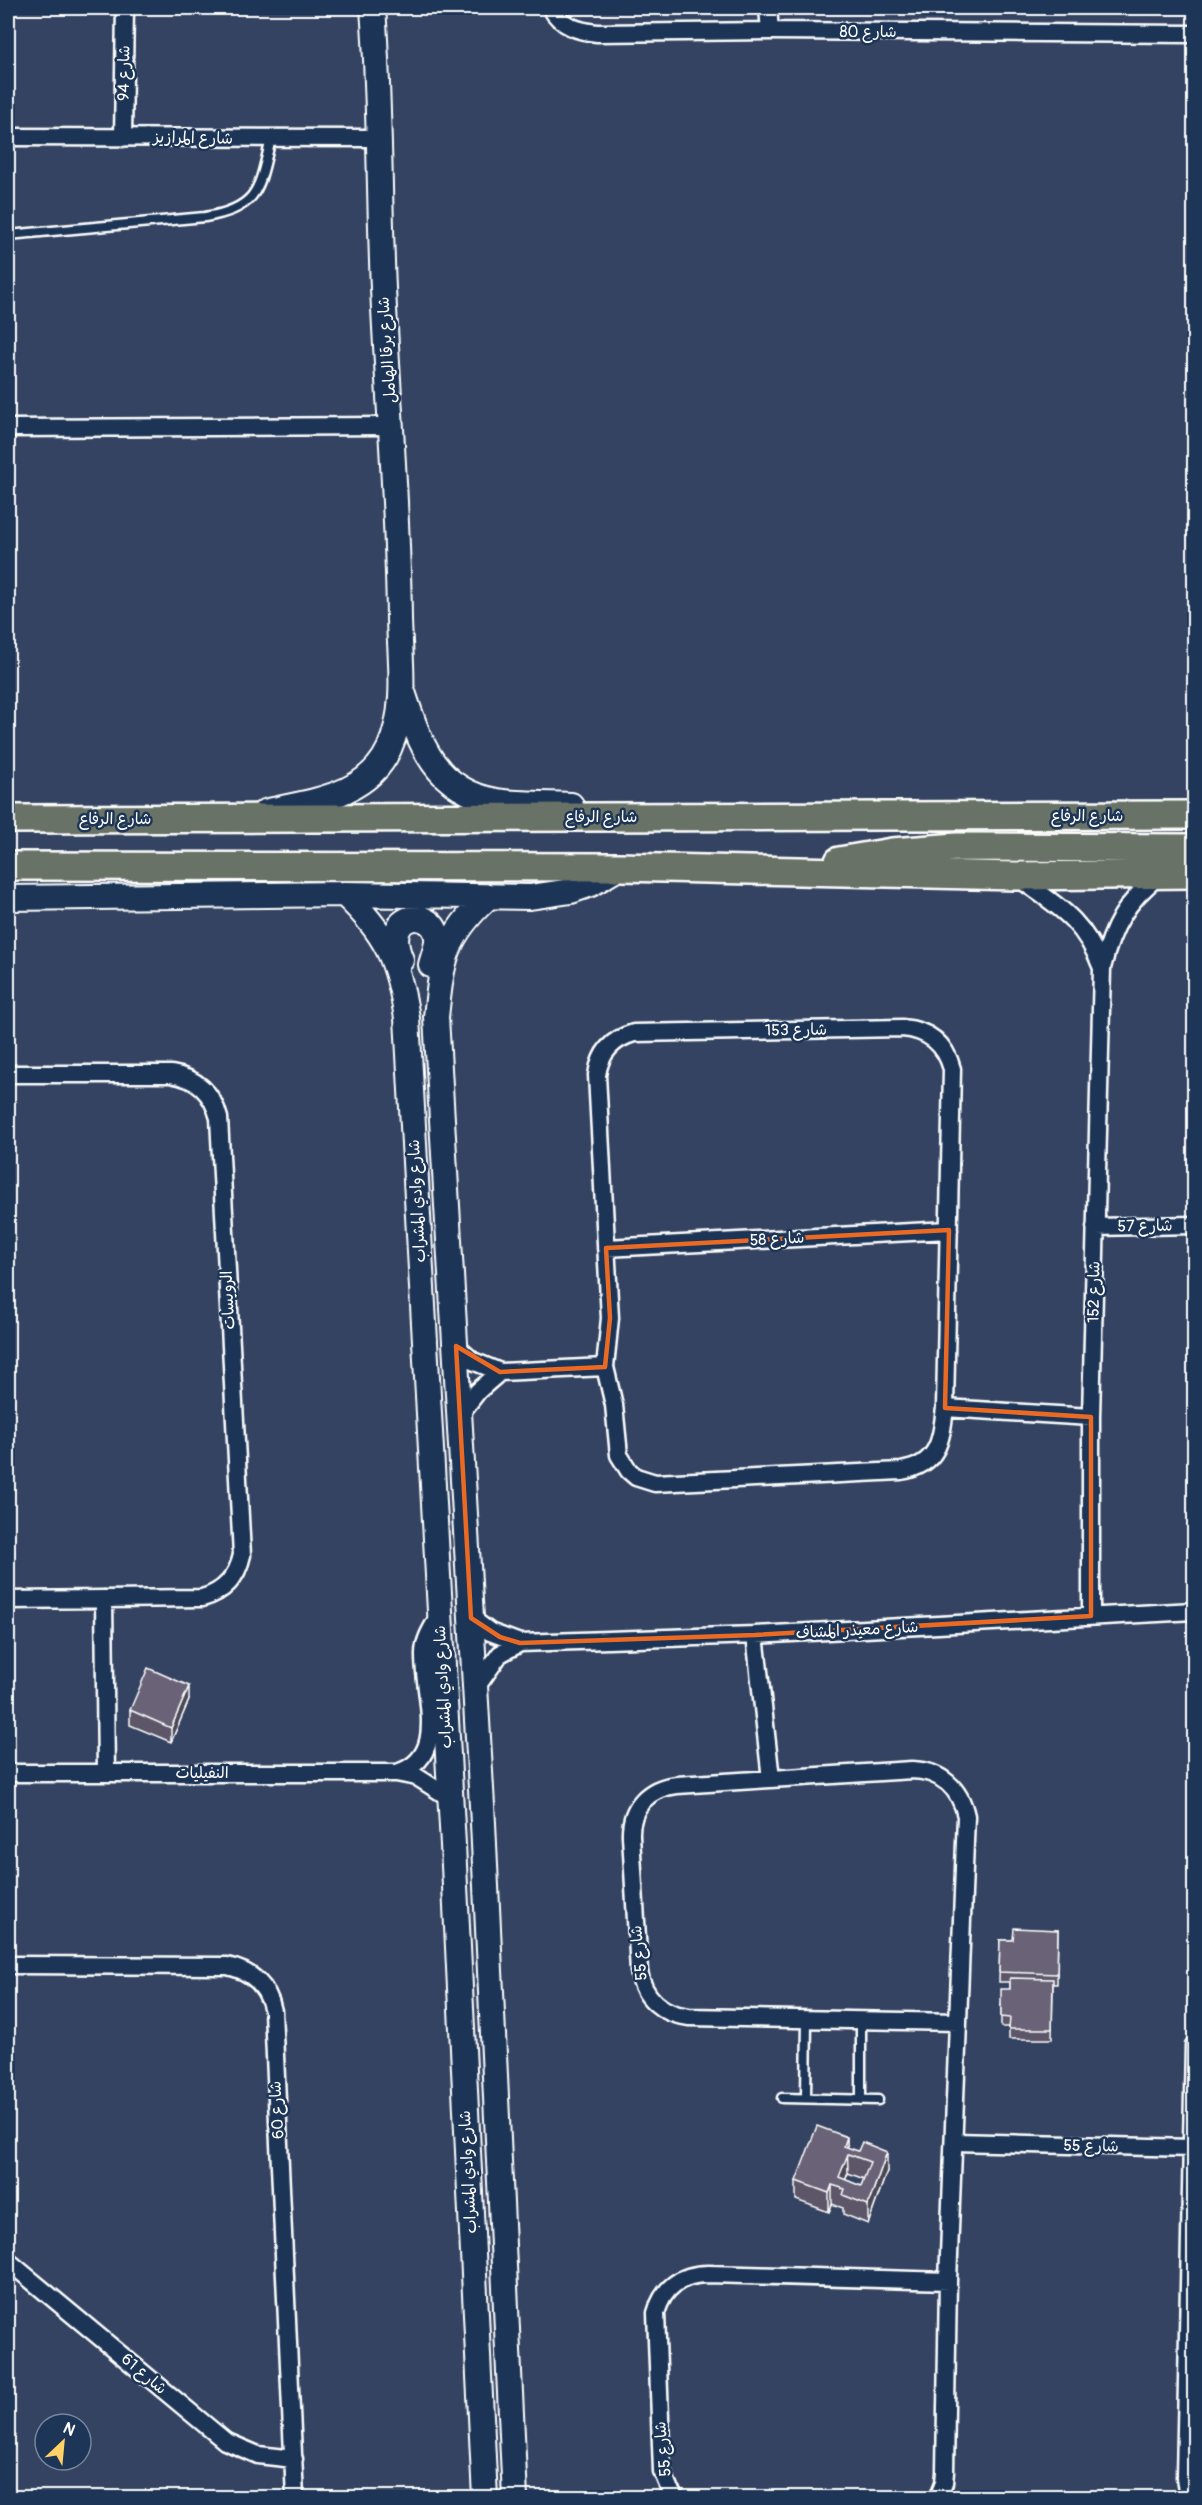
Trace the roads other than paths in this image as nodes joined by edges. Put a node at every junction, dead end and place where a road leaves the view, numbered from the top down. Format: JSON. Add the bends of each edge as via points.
{"nodes":[{"id":1,"x":125,"y":8,"type":"edge"},
{"id":2,"x":373,"y":8,"type":"edge"},
{"id":3,"x":550,"y":8,"type":"edge"},
{"id":4,"x":768,"y":8,"type":"edge"},
{"id":5,"x":770,"y":31,"type":"junction"},
{"id":6,"x":1194,"y":34,"type":"edge"},
{"id":7,"x":8,"y":137,"type":"edge"},
{"id":8,"x":123,"y":138,"type":"junction"},
{"id":9,"x":379,"y":138,"type":"junction"},
{"id":10,"x":271,"y":139,"type":"junction"},
{"id":11,"x":8,"y":235,"type":"edge"},
{"id":12,"x":392,"y":426,"type":"junction"},
{"id":13,"x":8,"y":428,"type":"edge"},
{"id":14,"x":403,"y":692,"type":"junction"},
{"id":15,"x":1194,"y":815,"type":"edge"},
{"id":16,"x":634,"y":817,"type":"junction"},
{"id":17,"x":8,"y":819,"type":"edge"},
{"id":18,"x":234,"y":819,"type":"junction"},
{"id":19,"x":1194,"y":849,"type":"edge"},
{"id":20,"x":8,"y":866,"type":"edge"},
{"id":21,"x":620,"y":867,"type":"junction"},
{"id":22,"x":797,"y":872,"type":"junction"},
{"id":23,"x":1160,"y":874,"type":"junction"},
{"id":24,"x":1194,"y":874,"type":"edge"},
{"id":25,"x":1016,"y":876,"type":"junction"},
{"id":26,"x":344,"y":894,"type":"junction"},
{"id":27,"x":488,"y":897,"type":"junction"},
{"id":28,"x":8,"y":898,"type":"edge"},
{"id":29,"x":1102,"y":968,"type":"junction"},
{"id":30,"x":436,"y":1017,"type":"junction"},
{"id":31,"x":407,"y":1018,"type":"junction"},
{"id":32,"x":8,"y":1074,"type":"edge"},
{"id":33,"x":1194,"y":1225,"type":"edge"},
{"id":34,"x":1095,"y":1227,"type":"junction"},
{"id":35,"x":949,"y":1230,"type":"junction"},
{"id":36,"x":606,"y":1248,"type":"junction"},
{"id":37,"x":456,"y":1346,"type":"junction"},
{"id":38,"x":605,"y":1367,"type":"junction"},
{"id":39,"x":500,"y":1372,"type":"junction"},
{"id":40,"x":945,"y":1408,"type":"junction"},
{"id":41,"x":460,"y":1414,"type":"junction"},
{"id":42,"x":1091,"y":1417,"type":"junction"},
{"id":43,"x":104,"y":1599,"type":"junction"},
{"id":44,"x":8,"y":1600,"type":"edge"},
{"id":45,"x":1194,"y":1611,"type":"edge"},
{"id":46,"x":439,"y":1616,"type":"junction"},
{"id":47,"x":1091,"y":1616,"type":"junction"},
{"id":48,"x":471,"y":1618,"type":"junction"},
{"id":49,"x":754,"y":1635,"type":"junction"},
{"id":50,"x":520,"y":1643,"type":"junction"},
{"id":51,"x":475,"y":1689,"type":"junction"},
{"id":52,"x":8,"y":1773,"type":"edge"},
{"id":53,"x":105,"y":1773,"type":"junction"},
{"id":54,"x":396,"y":1773,"type":"junction"},
{"id":55,"x":771,"y":1779,"type":"junction"},
{"id":56,"x":450,"y":1798,"type":"junction"},
{"id":57,"x":8,"y":1965,"type":"edge"},
{"id":58,"x":807,"y":2019,"type":"junction"},
{"id":59,"x":861,"y":2020,"type":"junction"},
{"id":60,"x":958,"y":2022,"type":"junction"},
{"id":61,"x":1194,"y":2045,"type":"edge"},
{"id":62,"x":782,"y":2098,"type":"dead end"},
{"id":63,"x":806,"y":2098,"type":"junction"},
{"id":64,"x":861,"y":2100,"type":"junction"},
{"id":65,"x":878,"y":2100,"type":"dead end"},
{"id":66,"x":954,"y":2142,"type":"junction"},
{"id":67,"x":1192,"y":2148,"type":"junction"},
{"id":68,"x":1192,"y":2258,"type":"edge"},
{"id":69,"x":8,"y":2260,"type":"edge"},
{"id":70,"x":948,"y":2281,"type":"junction"},
{"id":71,"x":294,"y":2459,"type":"junction"},
{"id":72,"x":295,"y":2498,"type":"edge"},
{"id":73,"x":485,"y":2498,"type":"edge"},
{"id":74,"x":515,"y":2498,"type":"edge"},
{"id":75,"x":676,"y":2498,"type":"edge"},
{"id":76,"x":938,"y":2498,"type":"edge"},
{"id":77,"x":1188,"y":2498,"type":"edge"}],
"edges":[{"from":1,"to":8,"type":"street","name":"شارع 94"},
{"from":2,"to":9,"type":"street","name":"شارع برقا الهامل"},
{"from":3,"to":5,"type":"street","name":"شارع 80","via":[[568,26],[587,32]]},
{"from":4,"to":5,"type":"street"},
{"from":5,"to":6,"type":"street","name":"شارع 80"},
{"from":7,"to":8,"type":"street","name":"شارع المرازيز"},
{"from":8,"to":10,"type":"street","name":"شارع المرازيز"},
{"from":9,"to":10,"type":"street","name":"شارع المرازيز"},
{"from":9,"to":12,"type":"street","name":"شارع برقا الهامل"},
{"from":10,"to":11,"type":"lane","via":[[257,191],[229,211],[205,217]]},
{"from":12,"to":13,"type":"street"},
{"from":12,"to":14,"type":"street","name":"شارع برقا الهامل"},
{"from":14,"to":16,"type":"street","name":"شارع برقا الهامل","via":[[429,759],[443,777],[467,791],[495,801],[578,806]]},
{"from":14,"to":18,"type":"street","name":"شارع برقا الهامل","via":[[389,748],[366,779],[337,795]]},
{"from":15,"to":16,"type":"main road","name":"شارع الرفاع"},
{"from":16,"to":18,"type":"main road","name":"شارع الرفاع"},
{"from":17,"to":18,"type":"main road","name":"شارع الرفاع"},
{"from":19,"to":22,"type":"main road","via":[[925,849],[860,857]]},
{"from":20,"to":21,"type":"main road"},
{"from":21,"to":22,"type":"main road"},
{"from":21,"to":27,"type":"street","via":[[571,891]]},
{"from":22,"to":25,"type":"main road"},
{"from":23,"to":24,"type":"main road"},
{"from":23,"to":25,"type":"main road"},
{"from":23,"to":29,"type":"street","name":"شارع 152","via":[[1124,910],[1109,940]]},
{"from":25,"to":29,"type":"street","name":"شارع 152","via":[[1079,924]]},
{"from":26,"to":27,"type":"street"},
{"from":26,"to":28,"type":"street"},
{"from":26,"to":31,"type":"street","name":"شارع وادي المشراب","via":[[382,936],[395,967]]},
{"from":27,"to":30,"type":"street","name":"شارع وادي المشراب","via":[[466,918],[451,941],[442,968]]},
{"from":29,"to":34,"type":"street","name":"شارع 152"},
{"from":30,"to":31,"type":"street","via":[[429,981],[438,938],[431,924],[418,918],[404,921],[395,933],[407,987]]},
{"from":30,"to":37,"type":"street","name":"شارع وادي المشراب"},
{"from":31,"to":46,"type":"street","name":"شارع وادي المشراب"},
{"from":32,"to":43,"type":"street","name":"الرويسات","via":[[183,1076],[211,1096],[219,1118],[240,1566],[229,1583],[202,1598]]},
{"from":33,"to":34,"type":"street","name":"شارع 57"},
{"from":34,"to":42,"type":"street","name":"شارع 152"},
{"from":35,"to":36,"type":"street","name":"شارع 58"},
{"from":35,"to":36,"type":"street","name":"شارع 153","via":[[952,1069],[943,1047],[925,1032],[902,1029],[634,1033],[608,1048],[597,1075]]},
{"from":35,"to":40,"type":"street","name":"شارع 153"},
{"from":36,"to":38,"type":"street","name":"شارع 153","via":[[610,1318]]},
{"from":37,"to":39,"type":"street","via":[[473,1361]]},
{"from":37,"to":41,"type":"street","name":"شارع وادي المشراب"},
{"from":38,"to":39,"type":"street"},
{"from":38,"to":40,"type":"street","name":"شارع 153","via":[[619,1455],[636,1477],[655,1483],[909,1470],[925,1462],[937,1449]]},
{"from":39,"to":41,"type":"street"},
{"from":40,"to":42,"type":"street"},
{"from":41,"to":48,"type":"street","name":"شارع وادي المشراب"},
{"from":42,"to":47,"type":"street","name":"شارع 152"},
{"from":43,"to":44,"type":"street","name":"الرويسات"},
{"from":43,"to":53,"type":"street"},
{"from":45,"to":47,"type":"street","name":"شارع معيذر المشاف"},
{"from":46,"to":54,"type":"street","via":[[424,1653],[428,1747],[418,1762]]},
{"from":46,"to":56,"type":"street","name":"شارع وادي المشراب"},
{"from":47,"to":49,"type":"street","name":"شارع معيذر المشاف"},
{"from":48,"to":50,"type":"street","name":"شارع معيذر المشاف","via":[[490,1632]]},
{"from":48,"to":51,"type":"street","name":"شارع وادي المشراب"},
{"from":49,"to":50,"type":"street","name":"شارع معيذر المشاف"},
{"from":49,"to":55,"type":"street"},
{"from":50,"to":51,"type":"street","via":[[500,1654]]},
{"from":51,"to":74,"type":"street","name":"شارع وادي المشراب"},
{"from":52,"to":53,"type":"street","name":"النفيليات"},
{"from":53,"to":54,"type":"street","name":"النفيليات"},
{"from":54,"to":56,"type":"street","name":"النفيليات","via":[[417,1777]]},
{"from":55,"to":58,"type":"street","name":"شارع 55","via":[[666,1786],[639,1804],[631,1825],[640,1982],[651,2000],[678,2016]]},
{"from":55,"to":60,"type":"street","name":"شارع 55","via":[[912,1770],[934,1773],[953,1786],[966,1816]]},
{"from":56,"to":73,"type":"street","name":"شارع وادي المشراب"},
{"from":57,"to":71,"type":"street","name":"شارع 60","via":[[227,1966],[254,1977],[267,1993],[273,2011]]},
{"from":58,"to":59,"type":"street","name":"شارع 55"},
{"from":58,"to":63,"type":"lane"},
{"from":59,"to":60,"type":"street","name":"شارع 55"},
{"from":59,"to":64,"type":"lane"},
{"from":60,"to":66,"type":"street","name":"شارع 55"},
{"from":61,"to":67,"type":"street"},
{"from":62,"to":63,"type":"lane"},
{"from":63,"to":64,"type":"lane"},
{"from":64,"to":65,"type":"lane"},
{"from":66,"to":67,"type":"street","name":"شارع 55"},
{"from":66,"to":70,"type":"street","name":"شارع 55"},
{"from":67,"to":68,"type":"street"},
{"from":68,"to":77,"type":"street","via":[[1185,2477]]},
{"from":69,"to":71,"type":"street","name":"شارع 61","via":[[225,2441],[258,2455]]},
{"from":70,"to":75,"type":"street","name":"شارع 55","via":[[697,2274],[670,2287],[659,2303],[655,2323],[663,2471]]},
{"from":70,"to":76,"type":"street","name":"شارع 55","via":[[945,2472]]},
{"from":71,"to":72,"type":"street","name":"شارع 60"}]}
